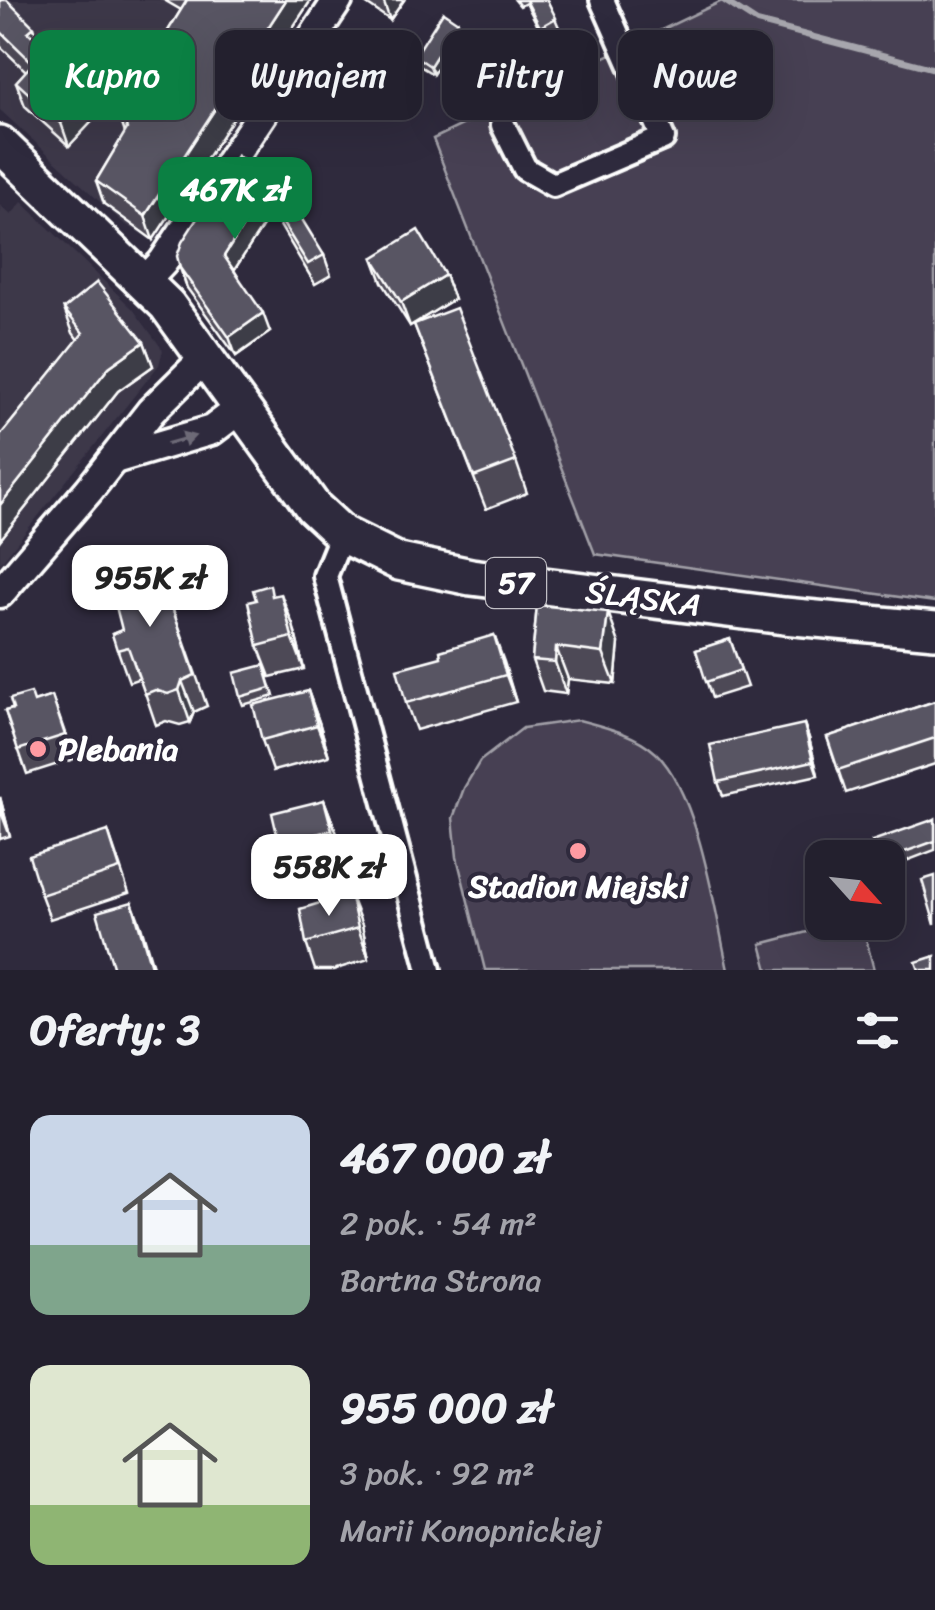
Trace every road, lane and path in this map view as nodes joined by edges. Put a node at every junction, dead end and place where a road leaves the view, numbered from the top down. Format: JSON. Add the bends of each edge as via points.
{"nodes":[{"id":1,"x":338,"y":0,"type":"edge"},
{"id":2,"x":602,"y":0,"type":"edge"},
{"id":3,"x":504,"y":125,"type":"dead end"},
{"id":4,"x":0,"y":144,"type":"edge"},
{"id":5,"x":145,"y":281,"type":"junction"},
{"id":6,"x":204,"y":359,"type":"junction"},
{"id":7,"x":241,"y":408,"type":"junction"},
{"id":8,"x":114,"y":459,"type":"junction"},
{"id":9,"x":342,"y":534,"type":"junction"},
{"id":10,"x":0,"y":593,"type":"edge"},
{"id":11,"x":935,"y":630,"type":"edge"},
{"id":12,"x":429,"y":970,"type":"edge"}],
"edges":[{"from":1,"to":5,"type":"street"},
{"from":2,"to":3,"type":"street","via":[[663,138],[552,184],[525,168]]},
{"from":4,"to":5,"type":"main road","number":"57"},
{"from":5,"to":6,"type":"main road","number":"57"},
{"from":6,"to":7,"type":"main road","name":"ŚLĄSKA","number":"57"},
{"from":6,"to":8,"type":"street","via":[[151,410]]},
{"from":8,"to":7,"type":"street","one_way":true,"via":[[212,430]]},
{"from":7,"to":9,"type":"main road","name":"ŚLĄSKA","number":"57","via":[[313,508]]},
{"from":8,"to":10,"type":"street"},
{"from":9,"to":11,"type":"main road","name":"ŚLĄSKA","number":"57","via":[[400,562],[471,578]]},
{"from":9,"to":12,"type":"street","via":[[325,576]]}]}
